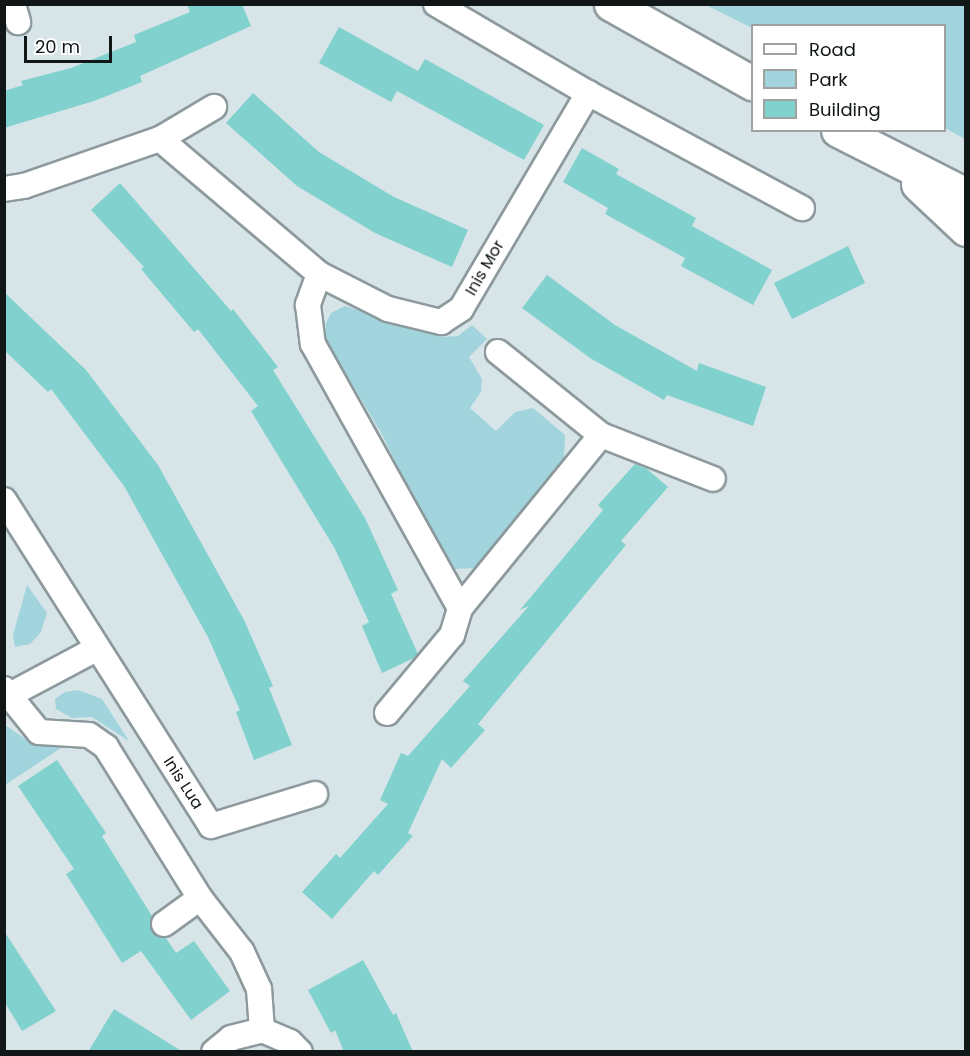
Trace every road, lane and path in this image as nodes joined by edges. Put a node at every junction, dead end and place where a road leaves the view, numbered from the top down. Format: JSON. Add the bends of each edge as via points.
{"nodes":[{"id":1,"x":436,"y":4,"type":"edge"},
{"id":2,"x":611,"y":4,"type":"edge"},
{"id":3,"x":751,"y":82,"type":"edge"},
{"id":4,"x":588,"y":93,"type":"junction"},
{"id":5,"x":214,"y":107,"type":"dead end"},
{"id":6,"x":842,"y":132,"type":"edge"},
{"id":7,"x":160,"y":139,"type":"junction"},
{"id":8,"x":885,"y":156,"type":"junction"},
{"id":9,"x":4,"y":189,"type":"edge"},
{"id":10,"x":966,"y":195,"type":"edge"},
{"id":11,"x":802,"y":208,"type":"dead end"},
{"id":12,"x":966,"y":230,"type":"edge"},
{"id":13,"x":320,"y":274,"type":"junction"},
{"id":14,"x":498,"y":352,"type":"dead end"},
{"id":15,"x":601,"y":435,"type":"junction"},
{"id":16,"x":713,"y":479,"type":"dead end"},
{"id":17,"x":4,"y":500,"type":"edge"},
{"id":18,"x":460,"y":608,"type":"junction"},
{"id":19,"x":96,"y":649,"type":"junction"},
{"id":20,"x":5,"y":694,"type":"edge"},
{"id":21,"x":387,"y":713,"type":"dead end"},
{"id":22,"x":315,"y":794,"type":"dead end"},
{"id":23,"x":200,"y":897,"type":"junction"},
{"id":24,"x":164,"y":924,"type":"dead end"},
{"id":25,"x":262,"y":1030,"type":"junction"},
{"id":26,"x":214,"y":1052,"type":"edge"},
{"id":27,"x":300,"y":1052,"type":"edge"}],
"edges":[{"from":1,"to":4,"type":"street"},
{"from":2,"to":3,"type":"main road"},
{"from":4,"to":11,"type":"street"},
{"from":4,"to":13,"type":"street","name":"Inis Mor","via":[[461,309],[441,322],[388,309]]},
{"from":5,"to":7,"type":"street"},
{"from":6,"to":8,"type":"main road"},
{"from":7,"to":9,"type":"street","via":[[24,186]]},
{"from":7,"to":13,"type":"street","name":"Inis Mor"},
{"from":8,"to":10,"type":"main road"},
{"from":8,"to":12,"type":"main road"},
{"from":13,"to":18,"type":"street","via":[[308,305],[313,344]]},
{"from":14,"to":15,"type":"street"},
{"from":15,"to":16,"type":"street"},
{"from":15,"to":18,"type":"street"},
{"from":17,"to":19,"type":"street","name":"Inis Lua"},
{"from":18,"to":21,"type":"street","via":[[452,635]]},
{"from":19,"to":20,"type":"street"},
{"from":19,"to":22,"type":"street","name":"Inis Lua","via":[[212,826]]},
{"from":20,"to":23,"type":"street","via":[[39,732],[89,735],[106,747]]},
{"from":23,"to":24,"type":"street"},
{"from":23,"to":25,"type":"street","via":[[242,952],[259,989]]},
{"from":25,"to":26,"type":"street","via":[[231,1038]]},
{"from":25,"to":27,"type":"street","via":[[291,1042]]}]}
